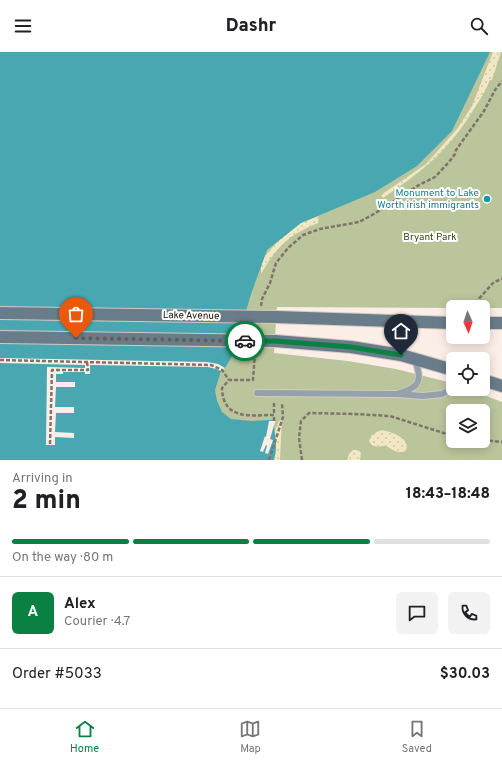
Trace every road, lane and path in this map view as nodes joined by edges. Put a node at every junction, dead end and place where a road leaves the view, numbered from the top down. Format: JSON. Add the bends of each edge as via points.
{"nodes":[{"id":1,"x":502,"y":81,"type":"edge"},
{"id":2,"x":502,"y":280,"type":"edge"},
{"id":3,"x":478,"y":300,"type":"edge"},
{"id":4,"x":0,"y":313,"type":"edge"},
{"id":5,"x":260,"y":313,"type":"dead end"},
{"id":6,"x":446,"y":323,"type":"edge"},
{"id":7,"x":490,"y":323,"type":"edge"},
{"id":8,"x":502,"y":323,"type":"edge"},
{"id":9,"x":0,"y":337,"type":"edge"},
{"id":10,"x":255,"y":348,"type":"dead end"},
{"id":11,"x":415,"y":359,"type":"junction"},
{"id":12,"x":0,"y":360,"type":"edge"},
{"id":13,"x":87,"y":362,"type":"junction"},
{"id":14,"x":446,"y":368,"type":"edge"},
{"id":15,"x":229,"y":380,"type":"junction"},
{"id":16,"x":490,"y":382,"type":"edge"},
{"id":17,"x":502,"y":386,"type":"edge"},
{"id":18,"x":446,"y":392,"type":"edge"},
{"id":19,"x":257,"y":393,"type":"dead end"},
{"id":20,"x":397,"y":394,"type":"junction"},
{"id":21,"x":274,"y":401,"type":"dead end"},
{"id":22,"x":282,"y":402,"type":"dead end"},
{"id":23,"x":274,"y":415,"type":"junction"},
{"id":24,"x":274,"y":421,"type":"dead end"},
{"id":25,"x":446,"y":434,"type":"edge"},
{"id":26,"x":490,"y":441,"type":"edge"},
{"id":27,"x":502,"y":442,"type":"edge"},
{"id":28,"x":50,"y":444,"type":"dead end"},
{"id":29,"x":269,"y":460,"type":"edge"},
{"id":30,"x":302,"y":460,"type":"edge"}],
"edges":[{"from":1,"to":5,"type":"path","via":[[454,156],[435,177],[359,222],[311,232],[303,235],[288,248],[276,263],[262,299]]},
{"from":2,"to":3,"type":"path","via":[[494,282]]},
{"from":4,"to":6,"type":"main road","name":"Lake Avenue","bridge":true,"via":[[276,317]]},
{"from":7,"to":8,"type":"main road"},
{"from":9,"to":11,"type":"main road","bridge":true,"via":[[275,341],[351,347]]},
{"from":10,"to":15,"type":"path","via":[[253,380]]},
{"from":11,"to":14,"type":"main road"},
{"from":11,"to":20,"type":"lane","via":[[419,371],[417,383],[409,390]]},
{"from":12,"to":13,"type":"path"},
{"from":13,"to":15,"type":"path","via":[[211,364],[222,370]]},
{"from":13,"to":28,"type":"path","via":[[88,370],[52,370]]},
{"from":15,"to":23,"type":"path","via":[[222,388],[222,395],[227,406],[235,414]]},
{"from":16,"to":17,"type":"main road"},
{"from":18,"to":20,"type":"lane","via":[[434,396]]},
{"from":19,"to":20,"type":"lane"},
{"from":21,"to":23,"type":"path"},
{"from":22,"to":29,"type":"path","via":[[283,417]]},
{"from":23,"to":24,"type":"path"},
{"from":25,"to":30,"type":"path","via":[[390,416],[309,413],[301,421],[299,438]]},
{"from":26,"to":27,"type":"path"}]}
